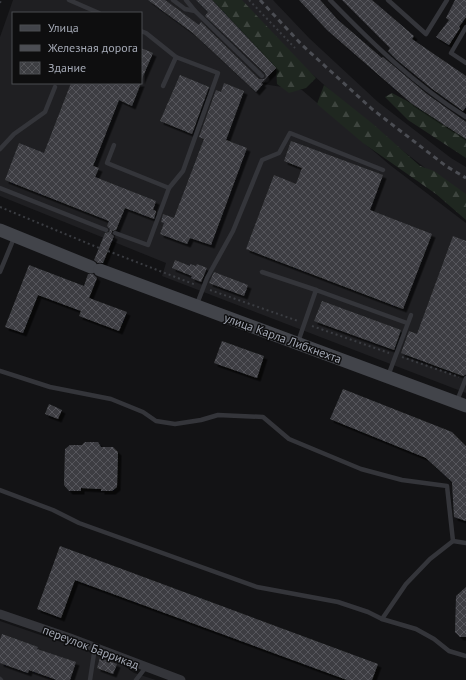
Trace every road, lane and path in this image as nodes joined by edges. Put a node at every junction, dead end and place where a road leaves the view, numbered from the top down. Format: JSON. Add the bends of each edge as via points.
{"nodes":[{"id":1,"x":69,"y":0,"type":"edge"},
{"id":2,"x":173,"y":0,"type":"edge"},
{"id":3,"x":186,"y":0,"type":"edge"},
{"id":4,"x":249,"y":0,"type":"edge"},
{"id":5,"x":330,"y":0,"type":"edge"},
{"id":6,"x":388,"y":0,"type":"edge"},
{"id":7,"x":447,"y":0,"type":"edge"},
{"id":8,"x":195,"y":11,"type":"junction"},
{"id":9,"x":98,"y":12,"type":"edge"},
{"id":10,"x":466,"y":27,"type":"edge"},
{"id":11,"x":142,"y":31,"type":"edge"},
{"id":12,"x":294,"y":48,"type":"dead end"},
{"id":13,"x":176,"y":57,"type":"junction"},
{"id":14,"x":466,"y":63,"type":"edge"},
{"id":15,"x":262,"y":76,"type":"dead end"},
{"id":16,"x":163,"y":86,"type":"dead end"},
{"id":17,"x":55,"y":87,"type":"dead end"},
{"id":18,"x":466,"y":117,"type":"edge"},
{"id":19,"x":114,"y":145,"type":"dead end"},
{"id":20,"x":0,"y":149,"type":"edge"},
{"id":21,"x":383,"y":170,"type":"dead end"},
{"id":22,"x":0,"y":188,"type":"edge"},
{"id":23,"x":169,"y":188,"type":"junction"},
{"id":24,"x":0,"y":208,"type":"edge"},
{"id":25,"x":0,"y":230,"type":"edge"},
{"id":26,"x":106,"y":230,"type":"dead end"},
{"id":27,"x":115,"y":233,"type":"dead end"},
{"id":28,"x":14,"y":236,"type":"junction"},
{"id":29,"x":99,"y":248,"type":"dead end"},
{"id":30,"x":108,"y":251,"type":"dead end"},
{"id":31,"x":0,"y":272,"type":"edge"},
{"id":32,"x":262,"y":272,"type":"dead end"},
{"id":33,"x":203,"y":287,"type":"junction"},
{"id":34,"x":316,"y":290,"type":"junction"},
{"id":35,"x":196,"y":306,"type":"junction"},
{"id":36,"x":410,"y":315,"type":"dead end"},
{"id":37,"x":305,"y":323,"type":"junction"},
{"id":38,"x":408,"y":323,"type":"junction"},
{"id":39,"x":298,"y":344,"type":"junction"},
{"id":40,"x":396,"y":355,"type":"junction"},
{"id":41,"x":0,"y":371,"type":"edge"},
{"id":42,"x":388,"y":377,"type":"junction"},
{"id":43,"x":466,"y":378,"type":"edge"},
{"id":44,"x":461,"y":405,"type":"edge"},
{"id":45,"x":0,"y":490,"type":"edge"},
{"id":46,"x":453,"y":541,"type":"junction"},
{"id":47,"x":466,"y":543,"type":"edge"},
{"id":48,"x":0,"y":614,"type":"edge"},
{"id":49,"x":382,"y":619,"type":"junction"},
{"id":50,"x":95,"y":647,"type":"junction"},
{"id":51,"x":466,"y":656,"type":"edge"},
{"id":52,"x":146,"y":667,"type":"junction"},
{"id":53,"x":90,"y":680,"type":"edge"},
{"id":54,"x":136,"y":680,"type":"edge"},
{"id":55,"x":179,"y":680,"type":"edge"}],
"edges":[{"from":1,"to":9,"type":"lane"},
{"from":2,"to":8,"type":"lane","via":[[185,9]]},
{"from":3,"to":8,"type":"lane"},
{"from":4,"to":12,"type":"path"},
{"from":5,"to":18,"type":"lane","via":[[388,57],[421,85]]},
{"from":6,"to":7,"type":"lane","via":[[426,34]]},
{"from":8,"to":15,"type":"lane"},
{"from":10,"to":14,"type":"lane","via":[[451,53]]},
{"from":11,"to":13,"type":"lane"},
{"from":13,"to":16,"type":"lane"},
{"from":13,"to":23,"type":"lane","via":[[218,72],[183,171]]},
{"from":17,"to":20,"type":"lane","via":[[45,112],[14,134]]},
{"from":19,"to":23,"type":"lane","via":[[107,163]]},
{"from":21,"to":33,"type":"lane","via":[[290,133],[279,152],[262,160],[233,231]]},
{"from":22,"to":26,"type":"lane"},
{"from":23,"to":27,"type":"lane","via":[[148,245]]},
{"from":24,"to":29,"type":"path"},
{"from":25,"to":28,"type":"main road","name":"улица Карла Либкнехта"},
{"from":28,"to":31,"type":"lane"},
{"from":28,"to":35,"type":"main road","name":"улица Карла Либкнехта"},
{"from":30,"to":33,"type":"path"},
{"from":32,"to":34,"type":"lane"},
{"from":33,"to":35,"type":"lane"},
{"from":33,"to":37,"type":"path"},
{"from":34,"to":37,"type":"lane"},
{"from":34,"to":38,"type":"lane"},
{"from":35,"to":39,"type":"main road","name":"улица Карла Либкнехта"},
{"from":36,"to":38,"type":"lane"},
{"from":37,"to":39,"type":"lane"},
{"from":37,"to":40,"type":"path"},
{"from":38,"to":40,"type":"lane"},
{"from":39,"to":42,"type":"main road","name":"улица Карла Либкнехта"},
{"from":40,"to":42,"type":"lane"},
{"from":40,"to":43,"type":"path"},
{"from":41,"to":46,"type":"lane","via":[[50,388],[111,399],[156,420],[175,424],[218,415],[263,416],[289,439],[360,469],[402,480],[447,486]]},
{"from":42,"to":44,"type":"main road","name":"улица Карла Либкнехта"},
{"from":43,"to":44,"type":"lane"},
{"from":45,"to":49,"type":"lane","via":[[79,523],[257,587],[338,602]]},
{"from":46,"to":47,"type":"lane"},
{"from":46,"to":49,"type":"lane","via":[[430,559],[406,584]]},
{"from":48,"to":50,"type":"street","name":"переулок Баррикад"},
{"from":49,"to":51,"type":"lane","via":[[416,628],[449,651]]},
{"from":50,"to":52,"type":"street","name":"переулок Баррикад"},
{"from":50,"to":53,"type":"lane"},
{"from":52,"to":54,"type":"lane"},
{"from":52,"to":55,"type":"street","name":"переулок Баррикад"}]}
